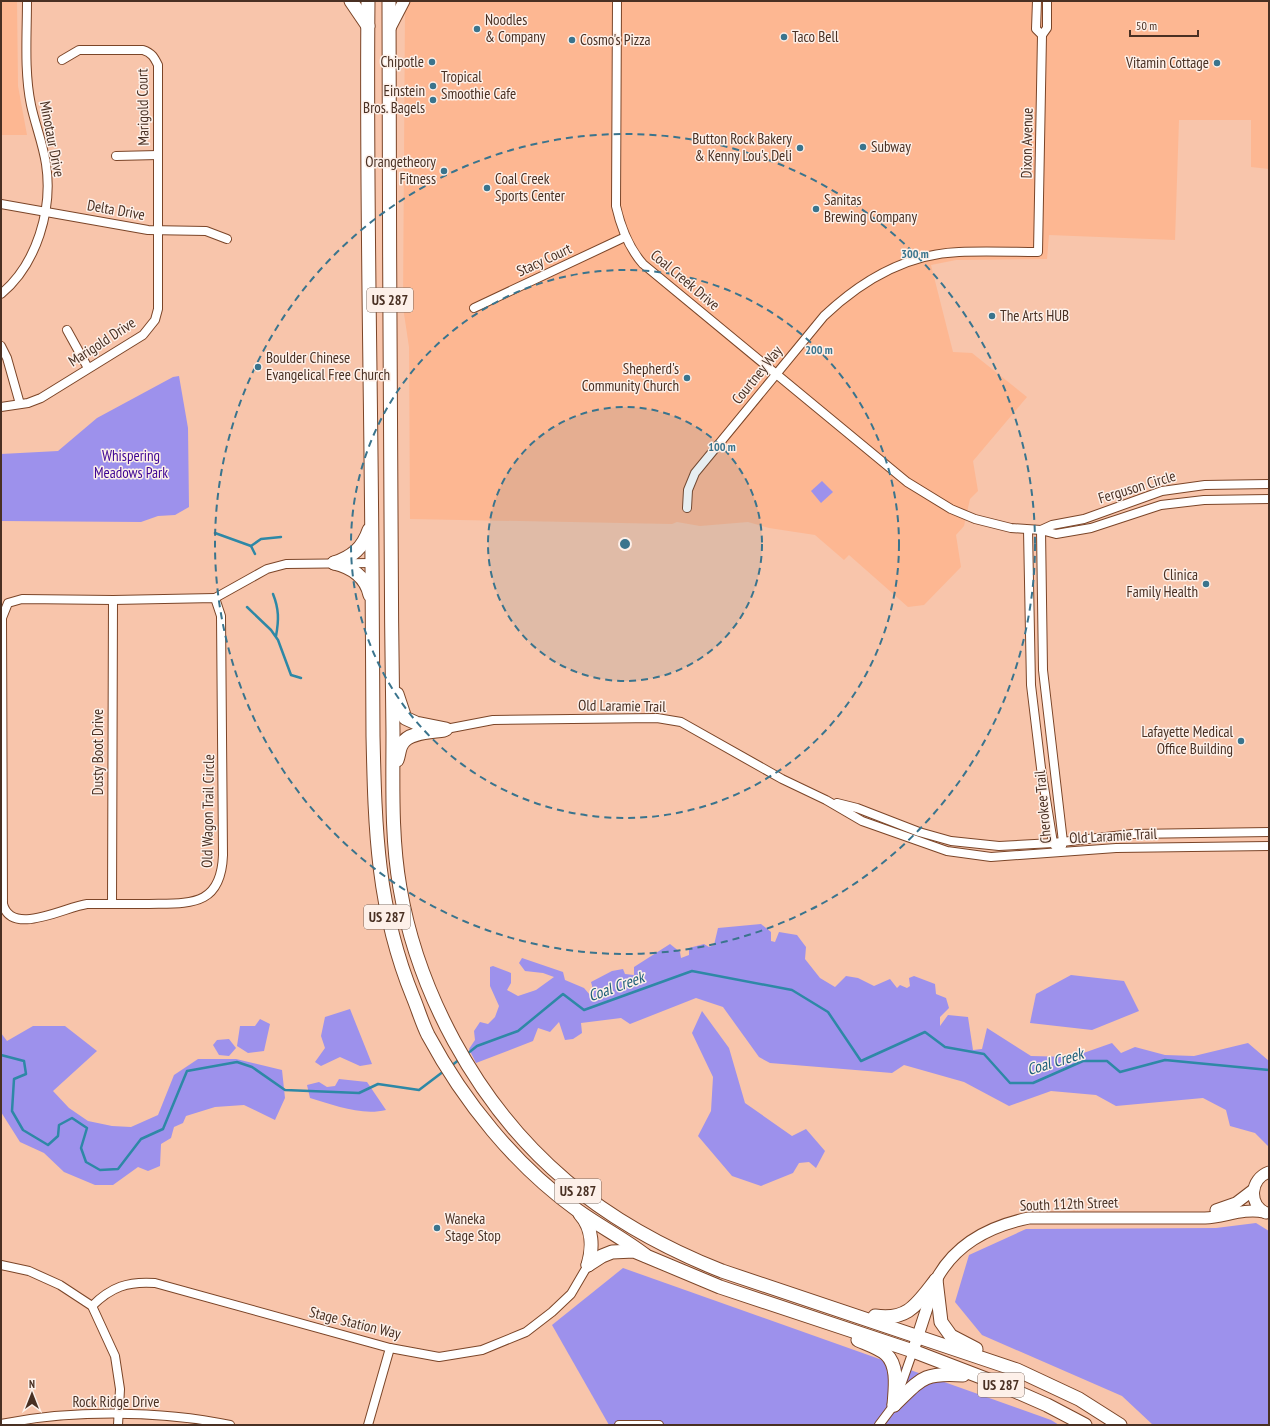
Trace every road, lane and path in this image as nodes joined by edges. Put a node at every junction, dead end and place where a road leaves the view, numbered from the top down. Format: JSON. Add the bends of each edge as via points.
{"nodes":[{"id":1,"x":26,"y":1,"type":"edge"},
{"id":2,"x":351,"y":1,"type":"edge"},
{"id":3,"x":368,"y":1,"type":"edge"},
{"id":4,"x":390,"y":1,"type":"edge"},
{"id":5,"x":404,"y":1,"type":"edge"},
{"id":6,"x":617,"y":1,"type":"edge"},
{"id":7,"x":1037,"y":1,"type":"edge"},
{"id":8,"x":1048,"y":1,"type":"edge"},
{"id":9,"x":368,"y":26,"type":"junction"},
{"id":10,"x":390,"y":30,"type":"junction"},
{"id":11,"x":1042,"y":35,"type":"junction"},
{"id":12,"x":62,"y":60,"type":"dead end"},
{"id":13,"x":158,"y":155,"type":"junction"},
{"id":14,"x":116,"y":156,"type":"dead end"},
{"id":15,"x":1,"y":204,"type":"edge"},
{"id":16,"x":44,"y":212,"type":"junction"},
{"id":17,"x":159,"y":230,"type":"junction"},
{"id":18,"x":625,"y":237,"type":"junction"},
{"id":19,"x":227,"y":239,"type":"dead end"},
{"id":20,"x":1038,"y":252,"type":"joint"},
{"id":21,"x":1,"y":294,"type":"edge"},
{"id":22,"x":474,"y":308,"type":"dead end"},
{"id":23,"x":67,"y":330,"type":"dead end"},
{"id":24,"x":1,"y":346,"type":"edge"},
{"id":25,"x":88,"y":368,"type":"junction"},
{"id":26,"x":776,"y":374,"type":"junction"},
{"id":27,"x":20,"y":404,"type":"junction"},
{"id":28,"x":1,"y":407,"type":"edge"},
{"id":29,"x":880,"y":458,"type":"joint"},
{"id":30,"x":1269,"y":484,"type":"edge"},
{"id":31,"x":1269,"y":499,"type":"edge"},
{"id":32,"x":687,"y":508,"type":"dead end"},
{"id":33,"x":370,"y":524,"type":"junction"},
{"id":34,"x":1028,"y":530,"type":"junction"},
{"id":35,"x":1040,"y":530,"type":"junction"},
{"id":36,"x":334,"y":563,"type":"junction"},
{"id":37,"x":372,"y":563,"type":"junction"},
{"id":38,"x":391,"y":594,"type":"junction"},
{"id":39,"x":215,"y":598,"type":"junction"},
{"id":40,"x":113,"y":600,"type":"junction"},
{"id":41,"x":372,"y":603,"type":"junction"},
{"id":42,"x":392,"y":677,"type":"junction"},
{"id":43,"x":446,"y":729,"type":"junction"},
{"id":44,"x":2,"y":763,"type":"edge"},
{"id":45,"x":393,"y":773,"type":"junction"},
{"id":46,"x":826,"y":800,"type":"junction"},
{"id":47,"x":1269,"y":832,"type":"edge"},
{"id":48,"x":1063,"y":842,"type":"junction"},
{"id":49,"x":1053,"y":843,"type":"junction"},
{"id":50,"x":1269,"y":846,"type":"edge"},
{"id":51,"x":1060,"y":853,"type":"junction"},
{"id":52,"x":112,"y":904,"type":"junction"},
{"id":53,"x":1269,"y":1172,"type":"edge"},
{"id":54,"x":1253,"y":1190,"type":"junction"},
{"id":55,"x":576,"y":1210,"type":"junction"},
{"id":56,"x":1266,"y":1213,"type":"edge"},
{"id":57,"x":1188,"y":1217,"type":"junction"},
{"id":58,"x":645,"y":1255,"type":"junction"},
{"id":59,"x":1,"y":1265,"type":"edge"},
{"id":60,"x":588,"y":1265,"type":"junction"},
{"id":61,"x":936,"y":1280,"type":"junction"},
{"id":62,"x":92,"y":1306,"type":"junction"},
{"id":63,"x":847,"y":1312,"type":"junction"},
{"id":64,"x":819,"y":1320,"type":"junction"},
{"id":65,"x":918,"y":1336,"type":"junction"},
{"id":66,"x":390,"y":1348,"type":"junction"},
{"id":67,"x":913,"y":1351,"type":"junction"},
{"id":68,"x":1017,"y":1370,"type":"junction"},
{"id":69,"x":978,"y":1376,"type":"junction"},
{"id":70,"x":894,"y":1405,"type":"junction"},
{"id":71,"x":119,"y":1414,"type":"junction"},
{"id":72,"x":1,"y":1424,"type":"edge"},
{"id":73,"x":118,"y":1425,"type":"edge"},
{"id":74,"x":230,"y":1425,"type":"edge"},
{"id":75,"x":368,"y":1425,"type":"edge"},
{"id":76,"x":619,"y":1425,"type":"edge"},
{"id":77,"x":659,"y":1425,"type":"edge"},
{"id":78,"x":879,"y":1425,"type":"edge"},
{"id":79,"x":1085,"y":1425,"type":"edge"},
{"id":80,"x":1120,"y":1425,"type":"edge"}],
"edges":[{"from":1,"to":16,"type":"street","name":"Minotaur Drive","via":[[31,104],[46,162],[48,183]]},
{"from":2,"to":9,"type":"main road"},
{"from":3,"to":9,"type":"main road","number":"US 287"},
{"from":4,"to":10,"type":"main road","number":"US 287"},
{"from":5,"to":10,"type":"street"},
{"from":6,"to":18,"type":"street","name":"Coal Creek Drive","via":[[616,206]]},
{"from":7,"to":11,"type":"street","name":"Dixon Avenue","via":[[1036,29]]},
{"from":8,"to":11,"type":"street","name":"Dixon Avenue","via":[[1047,28]]},
{"from":9,"to":33,"type":"main road","number":"US 287"},
{"from":10,"to":38,"type":"main road","number":"US 287"},
{"from":11,"to":20,"type":"street","name":"Dixon Avenue"},
{"from":12,"to":13,"type":"street","name":"Marigold Court","via":[[79,50],[143,50],[151,53],[158,66]]},
{"from":13,"to":14,"type":"street"},
{"from":13,"to":17,"type":"street","name":"Marigold Court"},
{"from":15,"to":16,"type":"street","name":"Delta Drive"},
{"from":16,"to":17,"type":"street","name":"Delta Drive"},
{"from":16,"to":21,"type":"street","name":"Minotaur Drive","via":[[34,248],[23,269],[9,288]]},
{"from":17,"to":19,"type":"street","name":"Delta Drive","via":[[206,231]]},
{"from":17,"to":25,"type":"street","name":"Marigold Drive","via":[[158,309],[155,320],[143,335]]},
{"from":18,"to":22,"type":"street","name":"Stacy Court"},
{"from":18,"to":26,"type":"street","name":"Coal Creek Drive","via":[[643,264]]},
{"from":20,"to":26,"type":"street","name":"Courtney Way","via":[[958,252],[929,256],[895,267],[844,297],[824,316]]},
{"from":23,"to":25,"type":"street"},
{"from":24,"to":27,"type":"street"},
{"from":25,"to":27,"type":"street","name":"Marigold Drive","via":[[41,398]]},
{"from":26,"to":29,"type":"street","name":"Coal Creek Drive"},
{"from":26,"to":32,"type":"street","name":"Courtney Way","via":[[695,473],[688,490]]},
{"from":27,"to":28,"type":"street","name":"Marigold Drive"},
{"from":29,"to":34,"type":"street","name":"Ferguson Circle","via":[[907,482],[951,509],[988,523]]},
{"from":30,"to":35,"type":"street","name":"Ferguson Circle","via":[[1205,485],[1162,491],[1084,519]]},
{"from":31,"to":35,"type":"street","name":"Ferguson Circle","via":[[1178,502],[1155,506],[1077,531],[1056,534]]},
{"from":33,"to":36,"type":"main road","via":[[367,538],[358,550]]},
{"from":33,"to":37,"type":"main road","number":"US 287"},
{"from":34,"to":35,"type":"street","name":"Ferguson Circle"},
{"from":34,"to":49,"type":"street","name":"Cherokee Trail","via":[[1031,685]]},
{"from":35,"to":48,"type":"street","name":"Cherokee Trail","via":[[1043,670]]},
{"from":36,"to":37,"type":"street","name":"Old Wagon Trail Circle"},
{"from":36,"to":39,"type":"street","name":"Old Wagon Trail Circle","via":[[286,564],[268,569]]},
{"from":36,"to":41,"type":"main road","via":[[352,570],[359,576],[369,592]]},
{"from":37,"to":38,"type":"main road","via":[[382,571]]},
{"from":37,"to":41,"type":"main road","number":"US 287"},
{"from":38,"to":42,"type":"main road","number":"US 287"},
{"from":39,"to":40,"type":"street","name":"Old Wagon Trail Circle"},
{"from":39,"to":52,"type":"street","name":"Old Wagon Trail Circle","via":[[221,616],[223,704],[223,855],[220,878],[212,890],[191,903]]},
{"from":40,"to":44,"type":"street","name":"Old Wagon Trail Circle","via":[[22,599],[8,603],[2,618]]},
{"from":40,"to":52,"type":"street","name":"Dusty Boot Drive"},
{"from":41,"to":55,"type":"main road","number":"US 287","via":[[374,787],[380,877],[396,949],[426,1032],[463,1091],[505,1144]]},
{"from":42,"to":43,"type":"main road","via":[[405,718]]},
{"from":42,"to":45,"type":"main road","number":"US 287"},
{"from":43,"to":45,"type":"main road","via":[[415,735],[402,743]]},
{"from":43,"to":46,"type":"street","name":"Old Laramie Trail","via":[[494,720],[665,719],[681,722],[782,780]]},
{"from":44,"to":52,"type":"street","name":"Old Wagon Trail Circle","via":[[4,910],[16,919],[27,920],[78,905]]},
{"from":45,"to":63,"type":"main road","number":"US 287","via":[[399,883],[418,959],[444,1021],[479,1083],[497,1109],[539,1156],[581,1193],[618,1219],[699,1262]]},
{"from":46,"to":49,"type":"street","name":"Old Laramie Trail","via":[[857,808],[919,832],[951,840],[999,846]]},
{"from":46,"to":51,"type":"street","name":"Old Laramie Trail","via":[[862,821],[947,851],[991,857]]},
{"from":47,"to":48,"type":"street","name":"Old Laramie Trail","via":[[1132,834]]},
{"from":48,"to":49,"type":"street","name":"Old Laramie Trail"},
{"from":48,"to":51,"type":"street","name":"Cherokee Trail"},
{"from":49,"to":51,"type":"street","name":"Cherokee Trail"},
{"from":50,"to":51,"type":"street","name":"Old Laramie Trail","via":[[1116,848]]},
{"from":53,"to":54,"type":"street","name":"South 112th Street","via":[[1259,1178]]},
{"from":54,"to":56,"type":"street","via":[[1254,1201]]},
{"from":54,"to":57,"type":"street","name":"South 112th Street","via":[[1244,1199],[1229,1206]]},
{"from":55,"to":58,"type":"main road","number":"US 287"},
{"from":55,"to":60,"type":"main road","via":[[590,1234],[591,1253]]},
{"from":56,"to":57,"type":"street","name":"South 112th Street","via":[[1246,1210],[1215,1218]]},
{"from":57,"to":61,"type":"street","name":"South 112th Street","via":[[1029,1218],[1006,1223],[989,1229],[969,1242],[952,1256]]},
{"from":58,"to":60,"type":"main road","via":[[634,1251],[612,1252]]},
{"from":58,"to":64,"type":"main road","number":"US 287","via":[[720,1287]]},
{"from":59,"to":62,"type":"street","via":[[29,1270],[60,1284]]},
{"from":60,"to":66,"type":"street","name":"Stage Station Way","via":[[571,1294],[526,1332],[482,1350],[439,1357]]},
{"from":61,"to":63,"type":"main road","via":[[913,1308],[902,1314],[889,1318]]},
{"from":61,"to":65,"type":"street","name":"South 112th Street"},
{"from":61,"to":68,"type":"main road","via":[[940,1322],[952,1336]]},
{"from":62,"to":66,"type":"street","name":"Stage Station Way","via":[[107,1293],[123,1285],[137,1282],[155,1283]]},
{"from":62,"to":71,"type":"street","via":[[115,1356],[120,1389]]},
{"from":63,"to":65,"type":"main road","number":"US 287"},
{"from":64,"to":67,"type":"main road","number":"US 287"},
{"from":64,"to":70,"type":"main road","via":[[886,1354],[893,1367]]},
{"from":65,"to":67,"type":"street","name":"South 112th Street"},
{"from":65,"to":68,"type":"main road","number":"US 287"},
{"from":66,"to":75,"type":"street"},
{"from":67,"to":69,"type":"main road","number":"US 287"},
{"from":67,"to":70,"type":"street"},
{"from":68,"to":80,"type":"main road","number":"US 287","via":[[1079,1399]]},
{"from":69,"to":70,"type":"main road","via":[[944,1374],[922,1378]]},
{"from":69,"to":79,"type":"main road","number":"US 287","via":[[1047,1405]]},
{"from":70,"to":78,"type":"street"},
{"from":71,"to":72,"type":"street","name":"Rock Ridge Drive","via":[[19,1420]]},
{"from":71,"to":73,"type":"street"},
{"from":71,"to":74,"type":"street","name":"Rock Ridge Drive","via":[[204,1419]]},
{"from":76,"to":77,"type":"street"}]}
